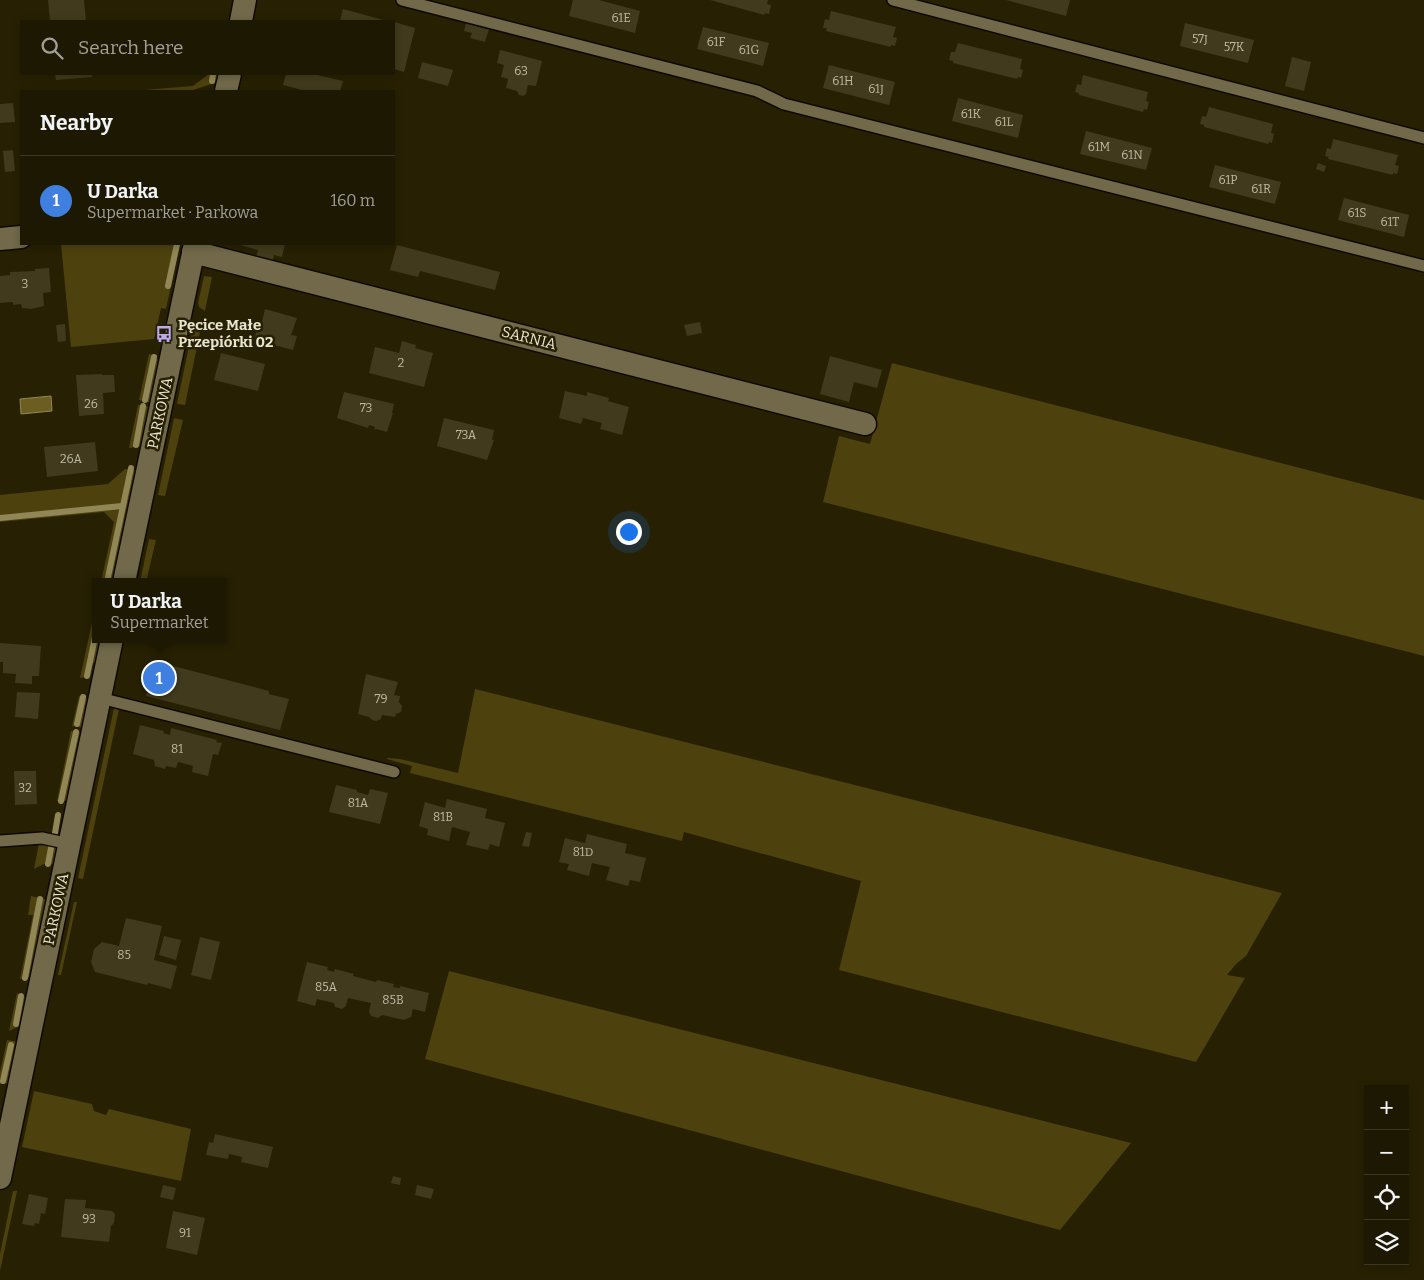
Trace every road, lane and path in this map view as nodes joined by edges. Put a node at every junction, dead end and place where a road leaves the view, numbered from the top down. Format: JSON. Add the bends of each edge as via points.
{"nodes":[{"id":1,"x":245,"y":0,"type":"edge"},
{"id":2,"x":402,"y":0,"type":"edge"},
{"id":3,"x":893,"y":0,"type":"edge"},
{"id":4,"x":241,"y":20,"type":"edge"},
{"id":5,"x":230,"y":75,"type":"edge"},
{"id":6,"x":226,"y":90,"type":"edge"},
{"id":7,"x":1424,"y":138,"type":"edge"},
{"id":8,"x":20,"y":237,"type":"edge"},
{"id":9,"x":0,"y":239,"type":"edge"},
{"id":10,"x":194,"y":248,"type":"edge"},
{"id":11,"x":1424,"y":266,"type":"edge"},
{"id":12,"x":865,"y":424,"type":"dead end"},
{"id":13,"x":125,"y":578,"type":"edge"},
{"id":14,"x":111,"y":643,"type":"edge"},
{"id":15,"x":100,"y":698,"type":"junction"},
{"id":16,"x":394,"y":772,"type":"dead end"},
{"id":17,"x":0,"y":841,"type":"edge"},
{"id":18,"x":70,"y":844,"type":"junction"},
{"id":19,"x":8,"y":1098,"type":"edge"},
{"id":20,"x":0,"y":1178,"type":"edge"}],
"edges":[{"from":1,"to":4,"type":"street"},
{"from":2,"to":11,"type":"lane","via":[[757,91],[784,104]]},
{"from":3,"to":7,"type":"lane"},
{"from":5,"to":6,"type":"street"},
{"from":8,"to":9,"type":"street"},
{"from":10,"to":12,"type":"street","name":"SARNIA"},
{"from":10,"to":13,"type":"street","name":"PARKOWA"},
{"from":14,"to":15,"type":"street","name":"PARKOWA"},
{"from":15,"to":16,"type":"lane"},
{"from":15,"to":18,"type":"street","name":"PARKOWA"},
{"from":17,"to":18,"type":"lane","via":[[42,838]]},
{"from":18,"to":19,"type":"street","name":"PARKOWA"},
{"from":19,"to":20,"type":"street","name":"PARKOWA"}]}
